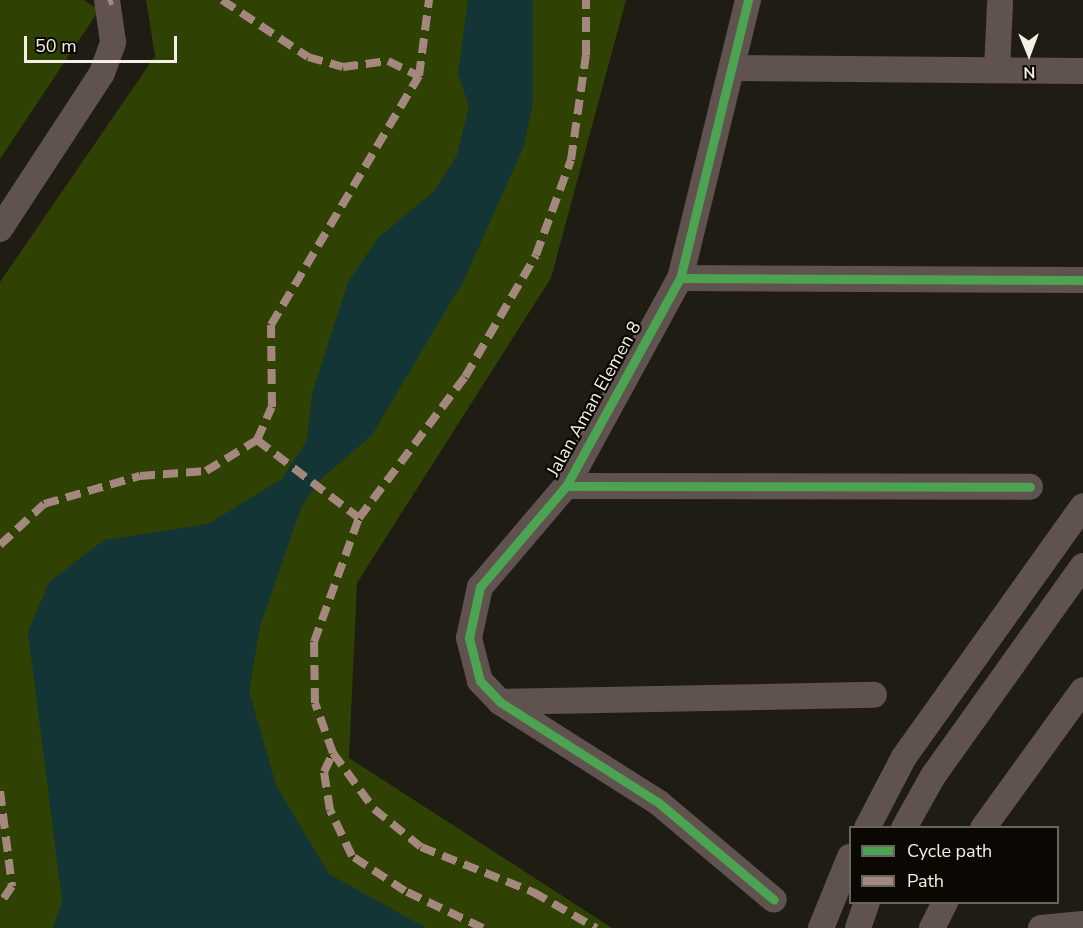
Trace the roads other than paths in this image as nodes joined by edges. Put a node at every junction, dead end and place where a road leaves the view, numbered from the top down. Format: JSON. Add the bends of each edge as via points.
{"nodes":[{"id":1,"x":107,"y":0,"type":"edge"},
{"id":2,"x":748,"y":0,"type":"edge"},
{"id":3,"x":1003,"y":1,"type":"edge"},
{"id":4,"x":734,"y":68,"type":"junction"},
{"id":5,"x":997,"y":70,"type":"junction"},
{"id":6,"x":1083,"y":71,"type":"edge"},
{"id":7,"x":0,"y":229,"type":"edge"},
{"id":8,"x":680,"y":278,"type":"junction"},
{"id":9,"x":1083,"y":280,"type":"edge"},
{"id":10,"x":566,"y":486,"type":"junction"},
{"id":11,"x":1030,"y":487,"type":"dead end"},
{"id":12,"x":1083,"y":506,"type":"edge"},
{"id":13,"x":1083,"y":566,"type":"edge"},
{"id":14,"x":874,"y":694,"type":"dead end"},
{"id":15,"x":1079,"y":701,"type":"edge"},
{"id":16,"x":500,"y":702,"type":"junction"},
{"id":17,"x":868,"y":826,"type":"edge"},
{"id":18,"x":905,"y":826,"type":"edge"},
{"id":19,"x":985,"y":826,"type":"edge"},
{"id":20,"x":849,"y":859,"type":"edge"},
{"id":21,"x":774,"y":900,"type":"dead end"},
{"id":22,"x":867,"y":904,"type":"edge"},
{"id":23,"x":944,"y":904,"type":"edge"},
{"id":24,"x":1083,"y":924,"type":"edge"},
{"id":25,"x":821,"y":928,"type":"edge"},
{"id":26,"x":858,"y":928,"type":"edge"},
{"id":27,"x":932,"y":928,"type":"edge"},
{"id":28,"x":1041,"y":928,"type":"edge"}],
"edges":[{"from":1,"to":7,"type":"street","via":[[113,42],[102,73]]},
{"from":2,"to":4,"type":"street","name":"Jalan Aman Elemen 8"},
{"from":3,"to":5,"type":"street"},
{"from":4,"to":5,"type":"street"},
{"from":4,"to":8,"type":"street","name":"Jalan Aman Elemen 8"},
{"from":5,"to":6,"type":"street"},
{"from":8,"to":9,"type":"street"},
{"from":8,"to":10,"type":"street","name":"Jalan Aman Elemen 8"},
{"from":10,"to":11,"type":"street"},
{"from":10,"to":16,"type":"street","name":"Jalan Aman Elemen 8","via":[[480,587],[469,638],[480,681]]},
{"from":12,"to":17,"type":"street","via":[[904,757]]},
{"from":13,"to":18,"type":"street","via":[[933,776]]},
{"from":14,"to":16,"type":"street"},
{"from":15,"to":19,"type":"street"},
{"from":16,"to":21,"type":"street","name":"Jalan Aman Elemen 8","via":[[659,803]]},
{"from":20,"to":25,"type":"street"},
{"from":22,"to":26,"type":"street"},
{"from":23,"to":27,"type":"street"},
{"from":24,"to":28,"type":"street"}]}
